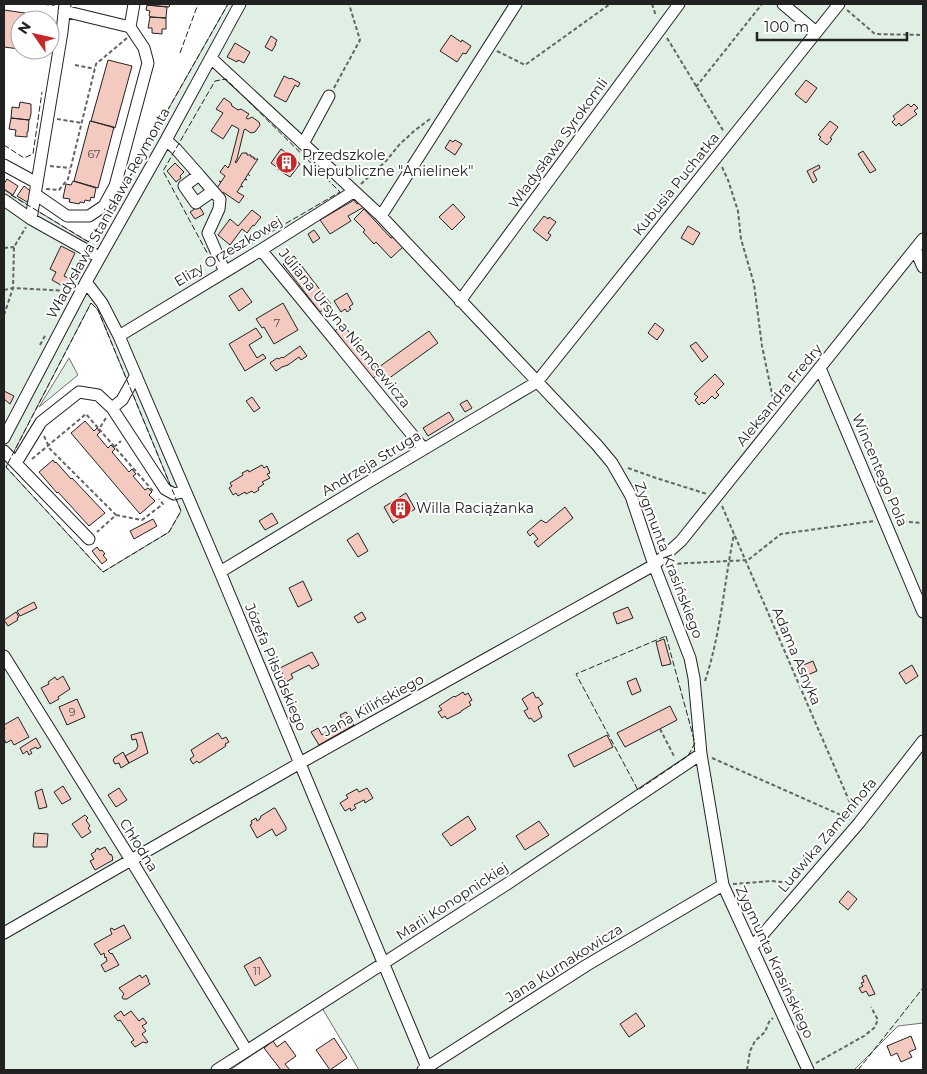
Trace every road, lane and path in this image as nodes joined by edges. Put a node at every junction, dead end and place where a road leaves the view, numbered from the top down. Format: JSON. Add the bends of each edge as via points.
{"nodes":[{"id":1,"x":45,"y":4,"type":"edge"},
{"id":2,"x":134,"y":4,"type":"edge"},
{"id":3,"x":240,"y":4,"type":"edge"},
{"id":4,"x":349,"y":4,"type":"edge"},
{"id":5,"x":516,"y":4,"type":"edge"},
{"id":6,"x":610,"y":4,"type":"edge"},
{"id":7,"x":652,"y":4,"type":"edge"},
{"id":8,"x":679,"y":4,"type":"edge"},
{"id":9,"x":762,"y":4,"type":"edge"},
{"id":10,"x":783,"y":4,"type":"edge"},
{"id":11,"x":62,"y":7,"type":"edge"},
{"id":12,"x":843,"y":7,"type":"edge"},
{"id":13,"x":661,"y":28,"type":"junction"},
{"id":14,"x":132,"y":30,"type":"junction"},
{"id":15,"x":816,"y":32,"type":"junction"},
{"id":16,"x":923,"y":35,"type":"edge"},
{"id":17,"x":488,"y":47,"type":"junction"},
{"id":18,"x":211,"y":58,"type":"junction"},
{"id":19,"x":75,"y":65,"type":"dead end"},
{"id":20,"x":95,"y":69,"type":"junction"},
{"id":21,"x":696,"y":87,"type":"junction"},
{"id":22,"x":329,"y":96,"type":"joint"},
{"id":23,"x":448,"y":111,"type":"junction"},
{"id":24,"x":48,"y":118,"type":"junction"},
{"id":25,"x":82,"y":123,"type":"junction"},
{"id":26,"x":166,"y":140,"type":"junction"},
{"id":27,"x":729,"y":141,"type":"junction"},
{"id":28,"x":303,"y":144,"type":"junction"},
{"id":29,"x":718,"y":156,"type":"junction"},
{"id":30,"x":4,"y":165,"type":"edge"},
{"id":31,"x":40,"y":165,"type":"junction"},
{"id":32,"x":70,"y":168,"type":"junction"},
{"id":33,"x":199,"y":175,"type":"junction"},
{"id":34,"x":36,"y":189,"type":"junction"},
{"id":35,"x":213,"y":191,"type":"junction"},
{"id":36,"x":353,"y":192,"type":"junction"},
{"id":37,"x":4,"y":200,"type":"edge"},
{"id":38,"x":380,"y":216,"type":"junction"},
{"id":39,"x":31,"y":219,"type":"junction"},
{"id":40,"x":923,"y":239,"type":"edge"},
{"id":41,"x":14,"y":247,"type":"junction"},
{"id":42,"x":4,"y":248,"type":"edge"},
{"id":43,"x":915,"y":249,"type":"junction"},
{"id":44,"x":261,"y":250,"type":"junction"},
{"id":45,"x":99,"y":257,"type":"junction"},
{"id":46,"x":923,"y":267,"type":"edge"},
{"id":47,"x":225,"y":272,"type":"junction"},
{"id":48,"x":86,"y":282,"type":"junction"},
{"id":49,"x":13,"y":288,"type":"junction"},
{"id":50,"x":4,"y":290,"type":"edge"},
{"id":51,"x":72,"y":292,"type":"dead end"},
{"id":52,"x":460,"y":301,"type":"junction"},
{"id":53,"x":4,"y":315,"type":"edge"},
{"id":54,"x":119,"y":336,"type":"junction"},
{"id":55,"x":820,"y":368,"type":"junction"},
{"id":56,"x":136,"y":375,"type":"junction"},
{"id":57,"x":537,"y":382,"type":"junction"},
{"id":58,"x":112,"y":408,"type":"junction"},
{"id":59,"x":778,"y":420,"type":"junction"},
{"id":60,"x":39,"y":425,"type":"junction"},
{"id":61,"x":99,"y":429,"type":"junction"},
{"id":62,"x":4,"y":438,"type":"edge"},
{"id":63,"x":48,"y":444,"type":"junction"},
{"id":64,"x":424,"y":449,"type":"junction"},
{"id":65,"x":4,"y":451,"type":"edge"},
{"id":66,"x":19,"y":466,"type":"junction"},
{"id":67,"x":628,"y":468,"type":"dead end"},
{"id":68,"x":185,"y":491,"type":"junction"},
{"id":69,"x":718,"y":496,"type":"junction"},
{"id":70,"x":116,"y":515,"type":"junction"},
{"id":71,"x":884,"y":520,"type":"junction"},
{"id":72,"x":923,"y":523,"type":"edge"},
{"id":73,"x":734,"y":534,"type":"junction"},
{"id":74,"x":89,"y":539,"type":"joint"},
{"id":75,"x":745,"y":560,"type":"junction"},
{"id":76,"x":728,"y":561,"type":"junction"},
{"id":77,"x":654,"y":564,"type":"junction"},
{"id":78,"x":220,"y":572,"type":"junction"},
{"id":79,"x":923,"y":612,"type":"edge"},
{"id":80,"x":4,"y":656,"type":"edge"},
{"id":81,"x":703,"y":687,"type":"dead end"},
{"id":82,"x":660,"y":729,"type":"dead end"},
{"id":83,"x":923,"y":741,"type":"edge"},
{"id":84,"x":701,"y":754,"type":"junction"},
{"id":85,"x":300,"y":763,"type":"junction"},
{"id":86,"x":680,"y":768,"type":"junction"},
{"id":87,"x":859,"y":823,"type":"junction"},
{"id":88,"x":131,"y":860,"type":"junction"},
{"id":89,"x":807,"y":884,"type":"junction"},
{"id":90,"x":723,"y":886,"type":"junction"},
{"id":91,"x":4,"y":934,"type":"edge"},
{"id":92,"x":752,"y":947,"type":"junction"},
{"id":93,"x":382,"y":963,"type":"junction"},
{"id":94,"x":871,"y":1007,"type":"dead end"},
{"id":95,"x":781,"y":1009,"type":"junction"},
{"id":96,"x":247,"y":1051,"type":"junction"},
{"id":97,"x":808,"y":1069,"type":"edge"},
{"id":98,"x":217,"y":1070,"type":"edge"},
{"id":99,"x":426,"y":1070,"type":"edge"},
{"id":100,"x":748,"y":1070,"type":"edge"}],
"edges":[{"from":1,"to":11,"type":"path"},
{"from":2,"to":14,"type":"street"},
{"from":3,"to":18,"type":"street","name":"Władysława Stanisława Reymonta"},
{"from":4,"to":22,"type":"path","via":[[360,40]]},
{"from":5,"to":17,"type":"street"},
{"from":6,"to":17,"type":"path","via":[[525,65]]},
{"from":7,"to":13,"type":"path"},
{"from":8,"to":13,"type":"street","name":"Władysława Syrokomli"},
{"from":9,"to":21,"type":"path"},
{"from":10,"to":15,"type":"street"},
{"from":11,"to":14,"type":"street"},
{"from":11,"to":24,"type":"street","via":[[62,35]]},
{"from":12,"to":15,"type":"street","name":"Kubusia Puchatka"},
{"from":12,"to":16,"type":"path","via":[[875,34]]},
{"from":13,"to":21,"type":"path"},
{"from":13,"to":52,"type":"street","name":"Władysława Syrokomli"},
{"from":14,"to":20,"type":"path","via":[[96,64]]},
{"from":14,"to":34,"type":"street","via":[[144,48],[148,63],[115,186],[104,206],[89,216],[67,216]]},
{"from":15,"to":27,"type":"street","name":"Kubusia Puchatka"},
{"from":17,"to":23,"type":"street"},
{"from":18,"to":26,"type":"street","name":"Władysława Stanisława Reymonta"},
{"from":18,"to":28,"type":"street","name":"Zygmunta Krasińskiego"},
{"from":19,"to":20,"type":"path"},
{"from":20,"to":25,"type":"path"},
{"from":21,"to":27,"type":"path"},
{"from":22,"to":28,"type":"street"},
{"from":23,"to":36,"type":"path","via":[[414,131]]},
{"from":23,"to":38,"type":"street"},
{"from":24,"to":25,"type":"path"},
{"from":24,"to":31,"type":"street"},
{"from":25,"to":32,"type":"path"},
{"from":26,"to":33,"type":"street"},
{"from":26,"to":45,"type":"street","name":"Władysława Stanisława Reymonta"},
{"from":27,"to":29,"type":"street","name":"Kubusia Puchatka"},
{"from":28,"to":36,"type":"street","name":"Zygmunta Krasińskiego"},
{"from":29,"to":57,"type":"street","name":"Kubusia Puchatka"},
{"from":29,"to":59,"type":"path","via":[[738,211]]},
{"from":30,"to":34,"type":"street"},
{"from":31,"to":32,"type":"path"},
{"from":31,"to":34,"type":"street"},
{"from":32,"to":34,"type":"path","via":[[68,179],[60,190]]},
{"from":33,"to":35,"type":"street"},
{"from":33,"to":35,"type":"street","via":[[184,186],[196,203]]},
{"from":34,"to":39,"type":"street"},
{"from":35,"to":47,"type":"street","via":[[220,199],[219,209],[208,234]]},
{"from":36,"to":38,"type":"street","name":"Zygmunta Krasińskiego"},
{"from":36,"to":44,"type":"street","name":"Elizy Orzeszkowej"},
{"from":37,"to":39,"type":"street"},
{"from":38,"to":52,"type":"street","name":"Zygmunta Krasińskiego"},
{"from":39,"to":41,"type":"path"},
{"from":39,"to":45,"type":"street"},
{"from":40,"to":43,"type":"street","name":"Aleksandra Fredry"},
{"from":41,"to":42,"type":"path"},
{"from":41,"to":49,"type":"path"},
{"from":43,"to":46,"type":"street"},
{"from":43,"to":55,"type":"street","name":"Aleksandra Fredry"},
{"from":44,"to":47,"type":"street","name":"Elizy Orzeszkowej"},
{"from":44,"to":64,"type":"street","name":"Juliana Ursyna Niemcewicza"},
{"from":45,"to":48,"type":"street","name":"Władysława Stanisława Reymonta"},
{"from":47,"to":54,"type":"street","name":"Elizy Orzeszkowej"},
{"from":48,"to":54,"type":"street","name":"Józefa Piłsudskiego","via":[[102,303]]},
{"from":48,"to":62,"type":"street","name":"Władysława Stanisława Reymonta"},
{"from":49,"to":50,"type":"path"},
{"from":49,"to":51,"type":"path"},
{"from":49,"to":53,"type":"path"},
{"from":52,"to":57,"type":"street","name":"Zygmunta Krasińskiego"},
{"from":54,"to":56,"type":"street","name":"Józefa Piłsudskiego"},
{"from":55,"to":59,"type":"street","name":"Aleksandra Fredry"},
{"from":55,"to":71,"type":"street","name":"Wincentego Pola"},
{"from":56,"to":58,"type":"street","via":[[122,400]]},
{"from":56,"to":68,"type":"street","name":"Józefa Piłsudskiego"},
{"from":57,"to":64,"type":"street","name":"Andrzeja Struga"},
{"from":57,"to":77,"type":"street","name":"Zygmunta Krasińskiego","via":[[612,462],[631,496]]},
{"from":58,"to":60,"type":"street","via":[[98,395],[79,392]]},
{"from":58,"to":61,"type":"path"},
{"from":58,"to":68,"type":"street","via":[[165,489],[174,494]]},
{"from":59,"to":69,"type":"street","name":"Aleksandra Fredry"},
{"from":60,"to":63,"type":"path"},
{"from":60,"to":66,"type":"street"},
{"from":61,"to":63,"type":"path","via":[[86,414]]},
{"from":61,"to":70,"type":"path","via":[[164,504],[142,520]]},
{"from":63,"to":66,"type":"path"},
{"from":63,"to":70,"type":"path"},
{"from":64,"to":78,"type":"street","name":"Andrzeja Struga"},
{"from":65,"to":66,"type":"street"},
{"from":66,"to":74,"type":"street"},
{"from":67,"to":69,"type":"path"},
{"from":68,"to":78,"type":"street","name":"Józefa Piłsudskiego"},
{"from":69,"to":73,"type":"path","name":"Adama Asnyka"},
{"from":69,"to":77,"type":"street","name":"Aleksandra Fredry","via":[[681,541]]},
{"from":70,"to":74,"type":"path"},
{"from":71,"to":72,"type":"path"},
{"from":71,"to":75,"type":"path","via":[[781,534]]},
{"from":71,"to":79,"type":"street","name":"Wincentego Pola"},
{"from":73,"to":75,"type":"path","name":"Adama Asnyka"},
{"from":73,"to":76,"type":"path"},
{"from":75,"to":76,"type":"path"},
{"from":75,"to":87,"type":"path","name":"Adama Asnyka"},
{"from":76,"to":77,"type":"path"},
{"from":76,"to":81,"type":"path","via":[[723,608]]},
{"from":77,"to":84,"type":"street","name":"Zygmunta Krasińskiego","via":[[690,658]]},
{"from":77,"to":85,"type":"street","name":"Jana Kilińskiego"},
{"from":78,"to":85,"type":"street","name":"Józefa Piłsudskiego"},
{"from":80,"to":88,"type":"street","name":"Chłodna"},
{"from":82,"to":86,"type":"path"},
{"from":83,"to":87,"type":"street","name":"Ludwika Zamenhofa"},
{"from":84,"to":86,"type":"street","name":"Marii Konopnickiej"},
{"from":84,"to":87,"type":"path"},
{"from":84,"to":90,"type":"street","name":"Zygmunta Krasińskiego"},
{"from":85,"to":88,"type":"street","name":"Jana Kilińskiego"},
{"from":85,"to":93,"type":"street","name":"Józefa Piłsudskiego"},
{"from":86,"to":93,"type":"street","name":"Marii Konopnickiej"},
{"from":87,"to":89,"type":"street","name":"Ludwika Zamenhofa"},
{"from":88,"to":91,"type":"street","name":"Jana Kilińskiego"},
{"from":88,"to":96,"type":"street","name":"Chłodna"},
{"from":89,"to":90,"type":"path","via":[[771,880]]},
{"from":89,"to":92,"type":"street","name":"Ludwika Zamenhofa"},
{"from":90,"to":92,"type":"street","name":"Zygmunta Krasińskiego"},
{"from":90,"to":99,"type":"street","name":"Jana Kurnakowicza","via":[[587,965]]},
{"from":92,"to":95,"type":"street","name":"Zygmunta Krasińskiego"},
{"from":93,"to":96,"type":"street","name":"Marii Konopnickiej"},
{"from":93,"to":99,"type":"street","name":"Józefa Piłsudskiego"},
{"from":94,"to":97,"type":"path","via":[[878,1020],[874,1028]]},
{"from":95,"to":97,"type":"street","name":"Zygmunta Krasińskiego"},
{"from":95,"to":100,"type":"path","via":[[755,1041],[750,1051]]},
{"from":96,"to":98,"type":"street","name":"Marii Konopnickiej"}]}
